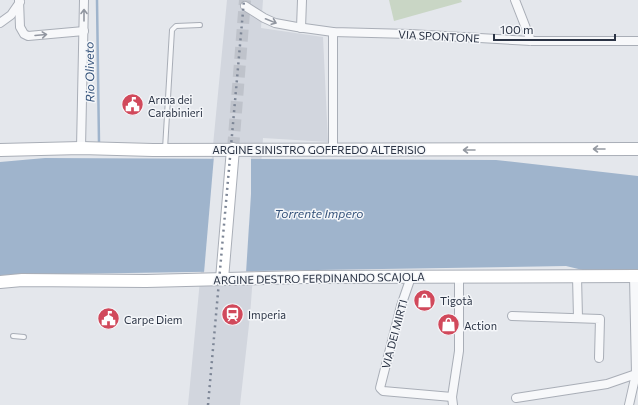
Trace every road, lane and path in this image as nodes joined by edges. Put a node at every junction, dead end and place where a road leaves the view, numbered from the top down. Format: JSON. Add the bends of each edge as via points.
{"nodes":[{"id":1,"x":84,"y":0,"type":"edge"},
{"id":2,"x":302,"y":0,"type":"edge"},
{"id":3,"x":515,"y":0,"type":"edge"},
{"id":4,"x":20,"y":1,"type":"edge"},
{"id":5,"x":245,"y":6,"type":"dead end"},
{"id":6,"x":0,"y":23,"type":"edge"},
{"id":7,"x":200,"y":25,"type":"dead end"},
{"id":8,"x":301,"y":28,"type":"junction"},
{"id":9,"x":84,"y":31,"type":"junction"},
{"id":10,"x":333,"y":32,"type":"junction"},
{"id":11,"x":531,"y":41,"type":"junction"},
{"id":12,"x":638,"y":41,"type":"edge"},
{"id":13,"x":82,"y":148,"type":"junction"},
{"id":14,"x":165,"y":149,"type":"junction"},
{"id":15,"x":233,"y":149,"type":"tunnel mouth"},
{"id":16,"x":333,"y":149,"type":"junction"},
{"id":17,"x":638,"y":149,"type":"edge"},
{"id":18,"x":0,"y":150,"type":"edge"},
{"id":19,"x":459,"y":276,"type":"junction"},
{"id":20,"x":577,"y":276,"type":"junction"},
{"id":21,"x":636,"y":276,"type":"edge"},
{"id":22,"x":411,"y":277,"type":"junction"},
{"id":23,"x":222,"y":279,"type":"junction"},
{"id":24,"x":0,"y":282,"type":"edge"},
{"id":25,"x":512,"y":316,"type":"dead end"},
{"id":26,"x":578,"y":318,"type":"junction"},
{"id":27,"x":13,"y":336,"type":"dead end"},
{"id":28,"x":24,"y":337,"type":"dead end"},
{"id":29,"x":599,"y":358,"type":"dead end"},
{"id":30,"x":636,"y":374,"type":"junction"},
{"id":31,"x":516,"y":398,"type":"dead end"},
{"id":32,"x":452,"y":401,"type":"edge"},
{"id":33,"x":629,"y":405,"type":"edge"}],
"edges":[{"from":9,"to":1,"type":"street","one_way":true},
{"from":2,"to":8,"type":"street"},
{"from":3,"to":11,"type":"street"},
{"from":4,"to":6,"type":"street","via":[[11,15]]},
{"from":4,"to":9,"type":"street","one_way":true,"via":[[20,27],[28,36]]},
{"from":5,"to":8,"type":"street","name":"VIA SPONTONE","one_way":true,"via":[[275,23]]},
{"from":7,"to":14,"type":"lane","via":[[176,26],[172,30]]},
{"from":8,"to":10,"type":"street","name":"VIA SPONTONE"},
{"from":9,"to":13,"type":"street"},
{"from":10,"to":11,"type":"street","name":"VIA SPONTONE"},
{"from":10,"to":16,"type":"street"},
{"from":11,"to":12,"type":"street","name":"VIA SPONTONE"},
{"from":13,"to":14,"type":"main road","name":"ARGINE SINISTRO GOFFREDO ALTERISIO"},
{"from":13,"to":18,"type":"main road","name":"ARGINE SINISTRO GOFFREDO ALTERISIO"},
{"from":14,"to":16,"type":"main road","name":"ARGINE SINISTRO GOFFREDO ALTERISIO"},
{"from":15,"to":23,"type":"main road"},
{"from":17,"to":16,"type":"main road","name":"ARGINE SINISTRO GOFFREDO ALTERISIO","one_way":true},
{"from":19,"to":20,"type":"main road","name":"ARGINE DESTRO FERDINANDO SCAJOLA"},
{"from":19,"to":22,"type":"main road","name":"ARGINE DESTRO FERDINANDO SCAJOLA"},
{"from":19,"to":32,"type":"street","via":[[459,351]]},
{"from":20,"to":21,"type":"main road","name":"ARGINE DESTRO FERDINANDO SCAJOLA"},
{"from":20,"to":26,"type":"street"},
{"from":21,"to":30,"type":"street"},
{"from":22,"to":23,"type":"main road","name":"ARGINE DESTRO FERDINANDO SCAJOLA"},
{"from":22,"to":32,"type":"street","name":"VIA DEI MIRTI","via":[[391,340],[380,388],[383,391]]},
{"from":23,"to":24,"type":"main road","name":"ARGINE DESTRO FERDINANDO SCAJOLA"},
{"from":25,"to":26,"type":"street"},
{"from":26,"to":29,"type":"street","via":[[600,319]]},
{"from":27,"to":28,"type":"lane"},
{"from":30,"to":31,"type":"street","via":[[607,384]]},
{"from":30,"to":33,"type":"street"}]}
